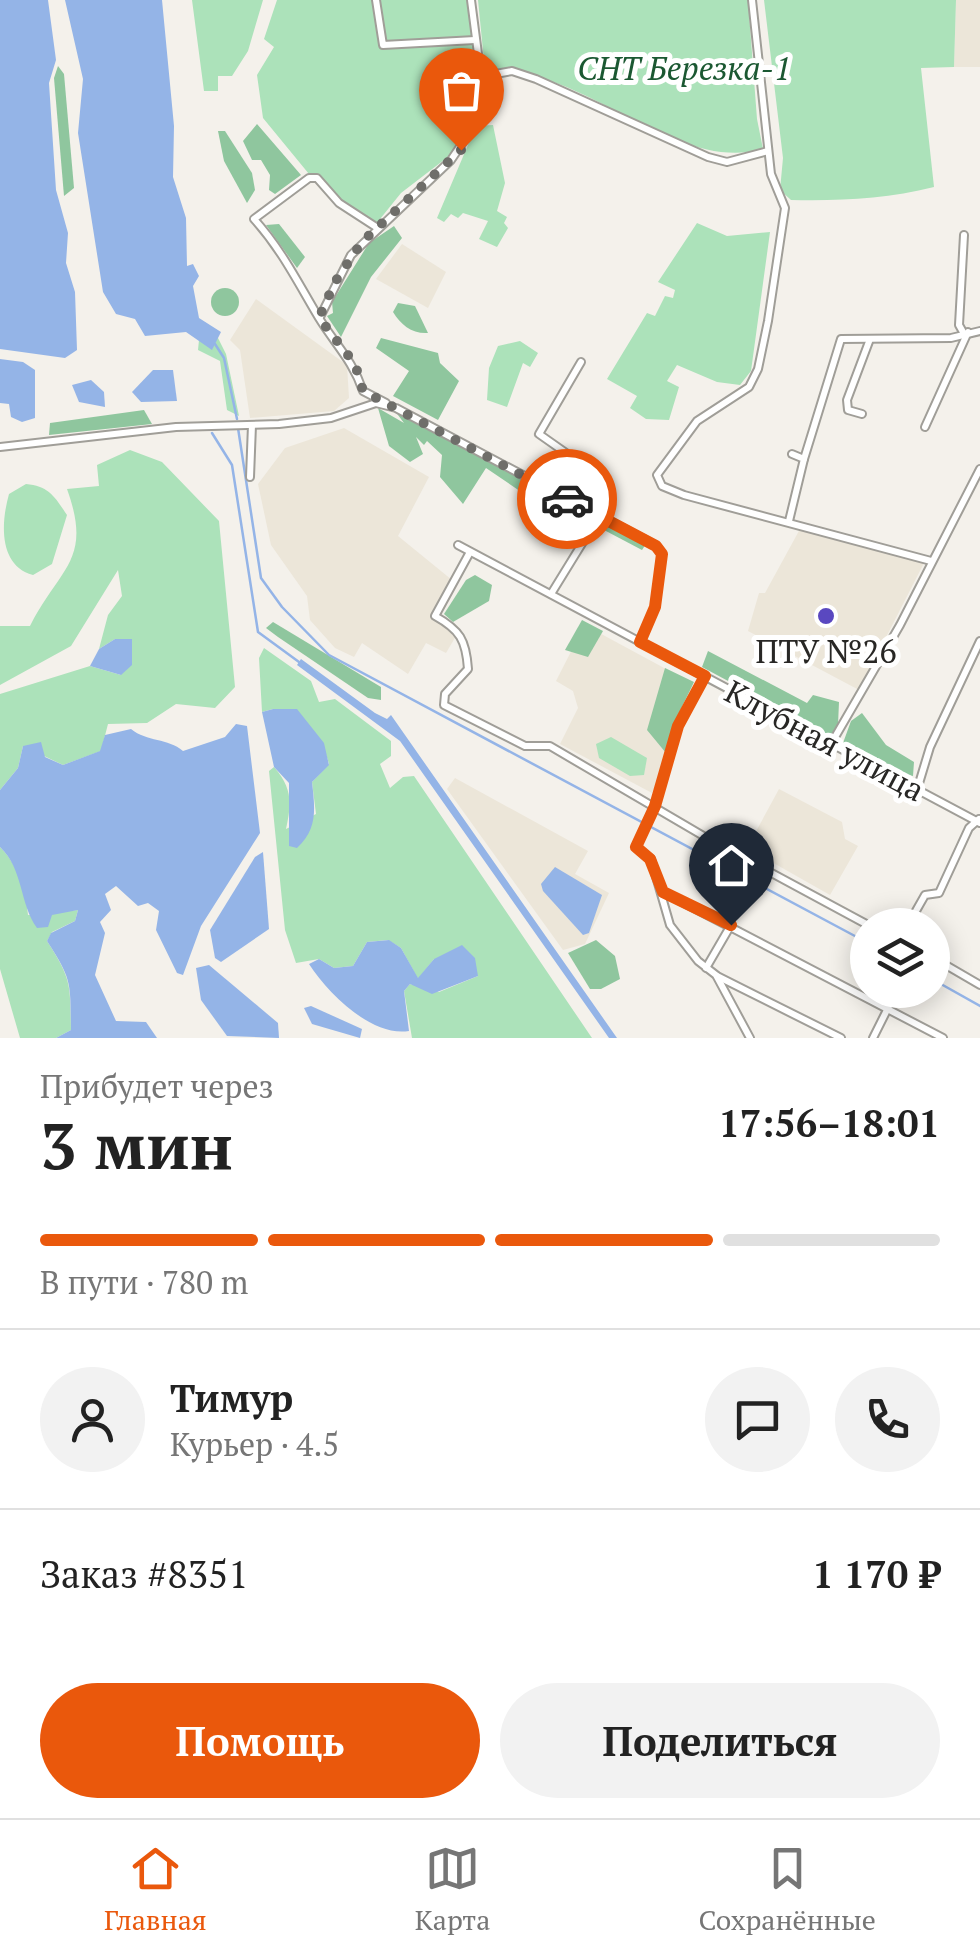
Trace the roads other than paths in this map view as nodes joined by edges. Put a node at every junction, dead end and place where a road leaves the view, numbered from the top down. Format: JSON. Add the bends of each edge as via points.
{"nodes":[{"id":1,"x":376,"y":0,"type":"edge"},
{"id":2,"x":471,"y":0,"type":"edge"},
{"id":3,"x":752,"y":0,"type":"edge"},
{"id":4,"x":476,"y":40,"type":"junction"},
{"id":5,"x":479,"y":77,"type":"junction"},
{"id":6,"x":768,"y":152,"type":"junction"},
{"id":7,"x":376,"y":227,"type":"junction"},
{"id":8,"x":964,"y":236,"type":"dead end"},
{"id":9,"x":319,"y":318,"type":"junction"},
{"id":10,"x":966,"y":331,"type":"junction"},
{"id":11,"x":980,"y":331,"type":"edge"},
{"id":12,"x":870,"y":339,"type":"junction"},
{"id":13,"x":581,"y":362,"type":"dead end"},
{"id":14,"x":396,"y":408,"type":"junction"},
{"id":15,"x":862,"y":414,"type":"dead end"},
{"id":16,"x":252,"y":425,"type":"junction"},
{"id":17,"x":925,"y":427,"type":"dead end"},
{"id":18,"x":0,"y":447,"type":"edge"},
{"id":19,"x":792,"y":454,"type":"dead end"},
{"id":20,"x":804,"y":459,"type":"junction"},
{"id":21,"x":980,"y":469,"type":"edge"},
{"id":22,"x":250,"y":477,"type":"dead end"},
{"id":23,"x":545,"y":488,"type":"junction"},
{"id":24,"x":968,"y":494,"type":"junction"},
{"id":25,"x":980,"y":499,"type":"edge"},
{"id":26,"x":599,"y":516,"type":"junction"},
{"id":27,"x":788,"y":521,"type":"junction"},
{"id":28,"x":458,"y":546,"type":"dead end"},
{"id":29,"x":470,"y":552,"type":"junction"},
{"id":30,"x":931,"y":561,"type":"junction"},
{"id":31,"x":550,"y":594,"type":"junction"},
{"id":32,"x":980,"y":640,"type":"edge"},
{"id":33,"x":640,"y":642,"type":"junction"},
{"id":34,"x":705,"y":676,"type":"junction"},
{"id":35,"x":831,"y":744,"type":"junction"},
{"id":36,"x":917,"y":790,"type":"junction"},
{"id":37,"x":655,"y":806,"type":"junction"},
{"id":38,"x":979,"y":821,"type":"edge"},
{"id":39,"x":663,"y":892,"type":"junction"},
{"id":40,"x":918,"y":908,"type":"edge"},
{"id":41,"x":850,"y":915,"type":"edge"},
{"id":42,"x":731,"y":925,"type":"junction"},
{"id":43,"x":706,"y":968,"type":"junction"},
{"id":44,"x":950,"y":968,"type":"edge"},
{"id":45,"x":716,"y":975,"type":"junction"},
{"id":46,"x":980,"y":985,"type":"edge"},
{"id":47,"x":850,"y":988,"type":"edge"},
{"id":48,"x":887,"y":1008,"type":"joint"},
{"id":49,"x":750,"y":1038,"type":"edge"},
{"id":50,"x":841,"y":1038,"type":"edge"},
{"id":51,"x":873,"y":1038,"type":"edge"},
{"id":52,"x":943,"y":1038,"type":"edge"}],
"edges":[{"from":1,"to":4,"type":"street","via":[[383,45]]},
{"from":2,"to":4,"type":"street"},
{"from":3,"to":6,"type":"street"},
{"from":4,"to":5,"type":"street"},
{"from":5,"to":6,"type":"street","via":[[524,75],[727,162]]},
{"from":5,"to":7,"type":"street","via":[[461,150]]},
{"from":6,"to":27,"type":"street","via":[[785,208],[758,369],[749,387],[697,421],[657,475],[662,486],[684,495]]},
{"from":7,"to":9,"type":"street","via":[[351,255]]},
{"from":7,"to":9,"type":"street","via":[[339,203],[317,178],[254,219],[292,266]]},
{"from":8,"to":10,"type":"street","via":[[959,325]]},
{"from":9,"to":14,"type":"street","via":[[355,364],[363,391]]},
{"from":10,"to":11,"type":"street"},
{"from":10,"to":12,"type":"street","via":[[951,338]]},
{"from":10,"to":17,"type":"street"},
{"from":12,"to":15,"type":"street","via":[[847,400],[848,410]]},
{"from":12,"to":20,"type":"street","via":[[841,339]]},
{"from":13,"to":23,"type":"street","via":[[539,434],[566,452]]},
{"from":14,"to":16,"type":"street","via":[[376,403],[330,418]]},
{"from":14,"to":23,"type":"street"},
{"from":16,"to":18,"type":"street"},
{"from":16,"to":22,"type":"street"},
{"from":19,"to":20,"type":"street"},
{"from":20,"to":27,"type":"street"},
{"from":21,"to":24,"type":"street"},
{"from":23,"to":26,"type":"street"},
{"from":24,"to":25,"type":"street"},
{"from":24,"to":30,"type":"street"},
{"from":26,"to":31,"type":"street"},
{"from":26,"to":33,"type":"street","via":[[662,554],[655,607]]},
{"from":27,"to":30,"type":"street"},
{"from":28,"to":29,"type":"street","name":"Клубная улица"},
{"from":29,"to":31,"type":"street","name":"Клубная улица"},
{"from":29,"to":37,"type":"street","via":[[434,616],[456,628],[466,645],[468,669],[445,694],[444,705],[525,746],[550,746]]},
{"from":30,"to":35,"type":"street"},
{"from":31,"to":33,"type":"street","name":"Клубная улица"},
{"from":32,"to":36,"type":"street"},
{"from":33,"to":34,"type":"street","name":"Клубная улица"},
{"from":34,"to":35,"type":"street","name":"Клубная улица"},
{"from":34,"to":37,"type":"street","via":[[678,726]]},
{"from":35,"to":36,"type":"street","name":"Клубная улица"},
{"from":36,"to":38,"type":"street","name":"Клубная улица"},
{"from":37,"to":39,"type":"street","via":[[636,847],[650,859]]},
{"from":37,"to":41,"type":"street"},
{"from":38,"to":40,"type":"street","via":[[969,828],[939,892],[925,896]]},
{"from":39,"to":42,"type":"street"},
{"from":39,"to":43,"type":"street","via":[[670,925]]},
{"from":42,"to":43,"type":"street"},
{"from":42,"to":47,"type":"street"},
{"from":43,"to":45,"type":"street"},
{"from":44,"to":46,"type":"street"},
{"from":45,"to":49,"type":"street"},
{"from":45,"to":50,"type":"street"},
{"from":48,"to":51,"type":"street"},
{"from":48,"to":52,"type":"street"}]}
